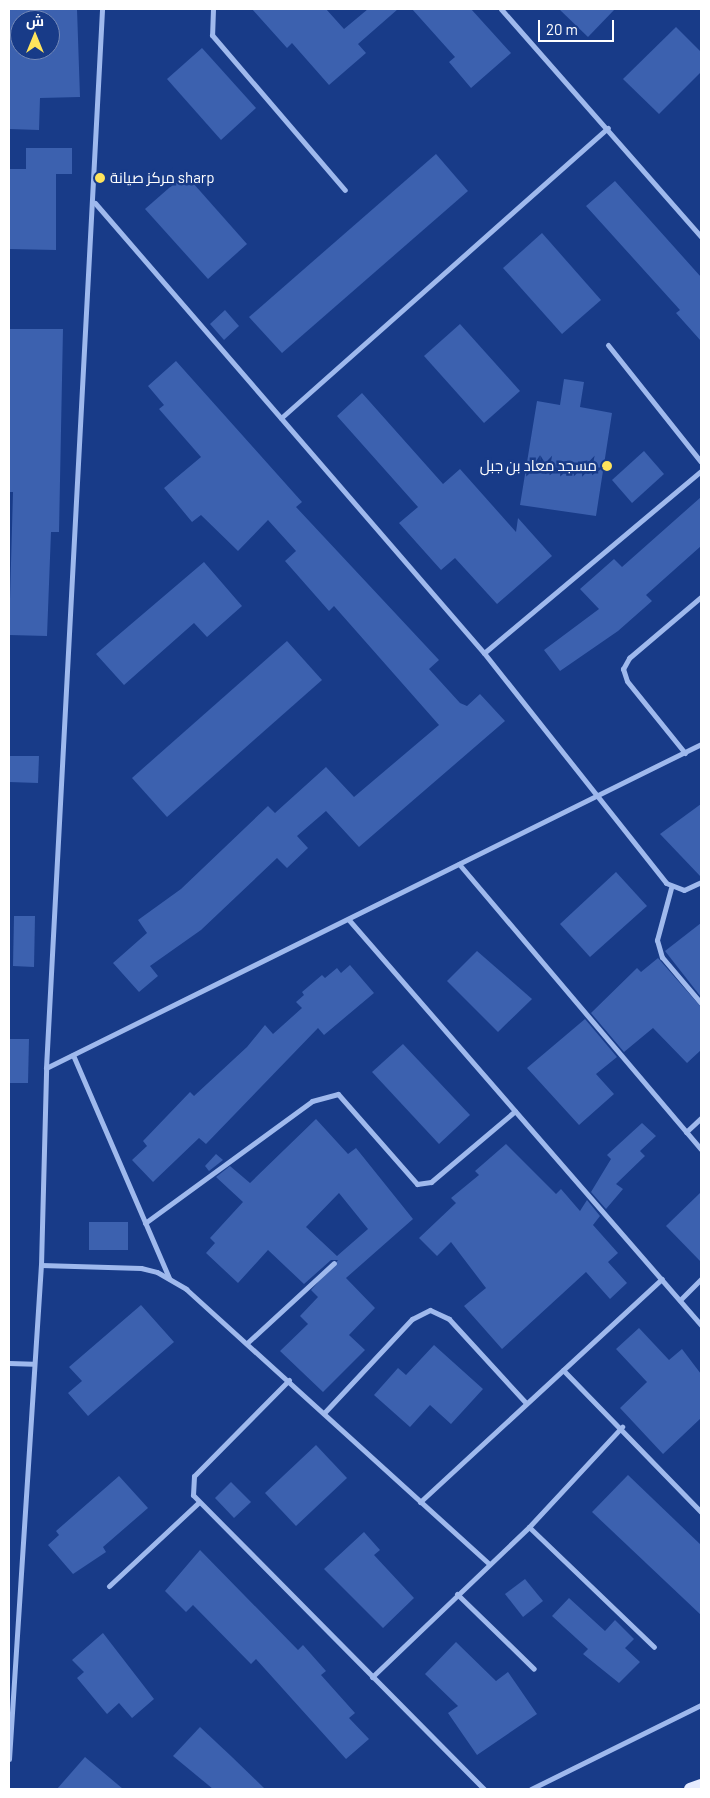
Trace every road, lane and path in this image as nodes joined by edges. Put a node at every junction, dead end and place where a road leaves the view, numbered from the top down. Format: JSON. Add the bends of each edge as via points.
{"nodes":[{"id":1,"x":102,"y":9,"type":"edge"},
{"id":2,"x":213,"y":9,"type":"edge"},
{"id":3,"x":501,"y":9,"type":"edge"},
{"id":4,"x":608,"y":128,"type":"junction"},
{"id":5,"x":345,"y":190,"type":"dead end"},
{"id":6,"x":94,"y":203,"type":"junction"},
{"id":7,"x":701,"y":237,"type":"edge"},
{"id":8,"x":608,"y":344,"type":"dead end"},
{"id":9,"x":281,"y":418,"type":"junction"},
{"id":10,"x":701,"y":462,"type":"edge"},
{"id":11,"x":701,"y":471,"type":"edge"},
{"id":12,"x":701,"y":597,"type":"edge"},
{"id":13,"x":484,"y":653,"type":"junction"},
{"id":14,"x":701,"y":744,"type":"edge"},
{"id":15,"x":685,"y":753,"type":"junction"},
{"id":16,"x":596,"y":795,"type":"junction"},
{"id":17,"x":459,"y":864,"type":"junction"},
{"id":18,"x":701,"y":882,"type":"edge"},
{"id":19,"x":671,"y":888,"type":"junction"},
{"id":20,"x":349,"y":920,"type":"junction"},
{"id":21,"x":701,"y":1003,"type":"edge"},
{"id":22,"x":73,"y":1055,"type":"junction"},
{"id":23,"x":46,"y":1068,"type":"junction"},
{"id":24,"x":515,"y":1111,"type":"junction"},
{"id":25,"x":701,"y":1118,"type":"edge"},
{"id":26,"x":686,"y":1132,"type":"junction"},
{"id":27,"x":701,"y":1149,"type":"edge"},
{"id":28,"x":145,"y":1223,"type":"junction"},
{"id":29,"x":334,"y":1263,"type":"dead end"},
{"id":30,"x":41,"y":1265,"type":"junction"},
{"id":31,"x":170,"y":1279,"type":"junction"},
{"id":32,"x":662,"y":1279,"type":"junction"},
{"id":33,"x":701,"y":1279,"type":"edge"},
{"id":34,"x":680,"y":1300,"type":"junction"},
{"id":35,"x":701,"y":1325,"type":"edge"},
{"id":36,"x":247,"y":1343,"type":"junction"},
{"id":37,"x":9,"y":1363,"type":"edge"},
{"id":38,"x":33,"y":1364,"type":"junction"},
{"id":39,"x":563,"y":1370,"type":"junction"},
{"id":40,"x":289,"y":1380,"type":"junction"},
{"id":41,"x":526,"y":1402,"type":"junction"},
{"id":42,"x":324,"y":1413,"type":"junction"},
{"id":43,"x":622,"y":1428,"type":"junction"},
{"id":44,"x":199,"y":1502,"type":"junction"},
{"id":45,"x":420,"y":1502,"type":"junction"},
{"id":46,"x":701,"y":1512,"type":"edge"},
{"id":47,"x":529,"y":1527,"type":"junction"},
{"id":48,"x":489,"y":1564,"type":"junction"},
{"id":49,"x":109,"y":1586,"type":"dead end"},
{"id":50,"x":457,"y":1594,"type":"junction"},
{"id":51,"x":654,"y":1647,"type":"dead end"},
{"id":52,"x":534,"y":1669,"type":"dead end"},
{"id":53,"x":372,"y":1678,"type":"junction"},
{"id":54,"x":701,"y":1705,"type":"edge"},
{"id":55,"x":9,"y":1759,"type":"edge"},
{"id":56,"x":701,"y":1785,"type":"edge"},
{"id":57,"x":484,"y":1789,"type":"edge"},
{"id":58,"x":531,"y":1789,"type":"edge"},
{"id":59,"x":690,"y":1789,"type":"edge"}],
"edges":[{"from":1,"to":6,"type":"street"},
{"from":2,"to":5,"type":"street","via":[[212,34]]},
{"from":3,"to":4,"type":"street"},
{"from":4,"to":7,"type":"street"},
{"from":4,"to":9,"type":"street"},
{"from":6,"to":9,"type":"street"},
{"from":6,"to":23,"type":"street"},
{"from":8,"to":10,"type":"street"},
{"from":9,"to":13,"type":"street"},
{"from":11,"to":13,"type":"street"},
{"from":12,"to":15,"type":"street","via":[[629,658],[623,669],[627,681]]},
{"from":13,"to":16,"type":"street"},
{"from":14,"to":15,"type":"street"},
{"from":15,"to":16,"type":"street"},
{"from":16,"to":17,"type":"street"},
{"from":16,"to":19,"type":"street"},
{"from":17,"to":20,"type":"street"},
{"from":17,"to":26,"type":"street"},
{"from":18,"to":19,"type":"street","via":[[684,890]]},
{"from":19,"to":21,"type":"street","via":[[657,940],[662,957]]},
{"from":20,"to":22,"type":"street"},
{"from":20,"to":24,"type":"street"},
{"from":22,"to":23,"type":"street"},
{"from":22,"to":28,"type":"street"},
{"from":23,"to":30,"type":"street"},
{"from":24,"to":28,"type":"street","via":[[431,1182],[417,1184],[338,1094],[312,1101]]},
{"from":24,"to":32,"type":"street"},
{"from":25,"to":26,"type":"street"},
{"from":26,"to":27,"type":"street"},
{"from":28,"to":31,"type":"street"},
{"from":29,"to":36,"type":"street"},
{"from":30,"to":31,"type":"street","via":[[142,1268]]},
{"from":30,"to":38,"type":"street"},
{"from":31,"to":36,"type":"street"},
{"from":32,"to":34,"type":"street"},
{"from":32,"to":39,"type":"street"},
{"from":33,"to":34,"type":"street"},
{"from":34,"to":35,"type":"street"},
{"from":36,"to":40,"type":"street"},
{"from":37,"to":38,"type":"street"},
{"from":38,"to":55,"type":"street"},
{"from":39,"to":41,"type":"street"},
{"from":39,"to":43,"type":"street"},
{"from":40,"to":42,"type":"street"},
{"from":40,"to":44,"type":"street","via":[[194,1476],[194,1495]]},
{"from":41,"to":42,"type":"street","via":[[449,1319],[430,1310],[412,1319]]},
{"from":41,"to":45,"type":"street"},
{"from":42,"to":45,"type":"street"},
{"from":43,"to":46,"type":"street"},
{"from":43,"to":47,"type":"street"},
{"from":44,"to":49,"type":"street"},
{"from":44,"to":53,"type":"street"},
{"from":45,"to":48,"type":"street"},
{"from":47,"to":48,"type":"street"},
{"from":47,"to":51,"type":"street"},
{"from":48,"to":50,"type":"street"},
{"from":50,"to":52,"type":"street"},
{"from":50,"to":53,"type":"street"},
{"from":53,"to":57,"type":"street"},
{"from":54,"to":58,"type":"street"},
{"from":56,"to":59,"type":"main road"}]}
